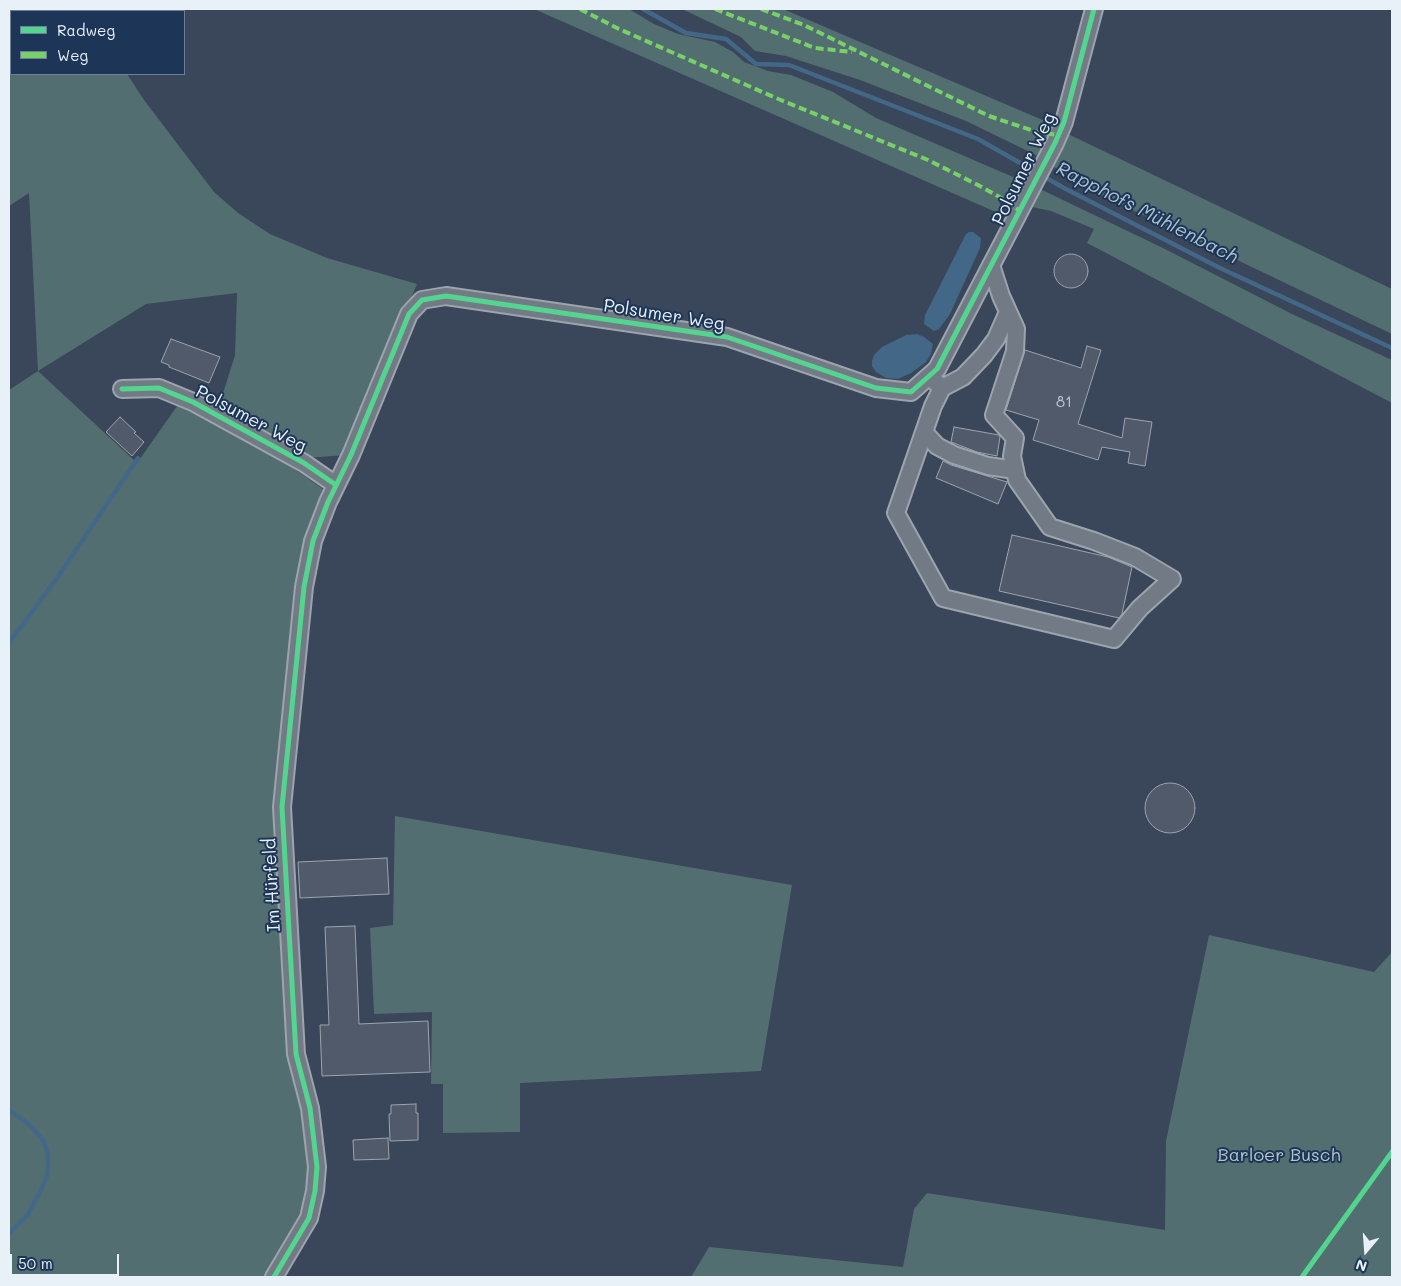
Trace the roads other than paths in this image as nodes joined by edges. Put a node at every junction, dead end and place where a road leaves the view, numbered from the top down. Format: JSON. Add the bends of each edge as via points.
{"nodes":[{"id":1,"x":1094,"y":9,"type":"edge"},
{"id":2,"x":991,"y":265,"type":"junction"},
{"id":3,"x":1008,"y":312,"type":"junction"},
{"id":4,"x":929,"y":376,"type":"junction"},
{"id":5,"x":942,"y":388,"type":"junction"},
{"id":6,"x":122,"y":389,"type":"dead end"},
{"id":7,"x":924,"y":432,"type":"junction"},
{"id":8,"x":1015,"y":470,"type":"junction"},
{"id":9,"x":336,"y":485,"type":"junction"},
{"id":10,"x":274,"y":1277,"type":"edge"}],
"edges":[{"from":1,"to":2,"type":"street","name":"Polsumer Weg","via":[[1064,122]]},
{"from":2,"to":3,"type":"street"},
{"from":2,"to":4,"type":"street","name":"Polsumer Weg","via":[[937,369]]},
{"from":3,"to":5,"type":"street","via":[[996,339],[984,355],[963,377]]},
{"from":3,"to":8,"type":"street","via":[[1016,329],[1015,350],[994,415],[1015,438],[1012,456]]},
{"from":4,"to":5,"type":"street"},
{"from":4,"to":9,"type":"street","name":"Polsumer Weg","via":[[911,392],[876,388],[726,337],[446,296],[422,300],[409,314]]},
{"from":5,"to":7,"type":"street"},
{"from":6,"to":9,"type":"street","name":"Polsumer Weg","via":[[159,388],[193,402],[304,463]]},
{"from":7,"to":8,"type":"street","via":[[937,446],[954,456]]},
{"from":7,"to":8,"type":"street","via":[[896,513],[943,598],[1114,638],[1172,579],[1135,557],[1050,527],[1017,480]]},
{"from":9,"to":10,"type":"street","name":"Im Hürfeld","via":[[313,541],[304,587],[282,807],[296,1054],[310,1108],[317,1168],[309,1218]]}]}
